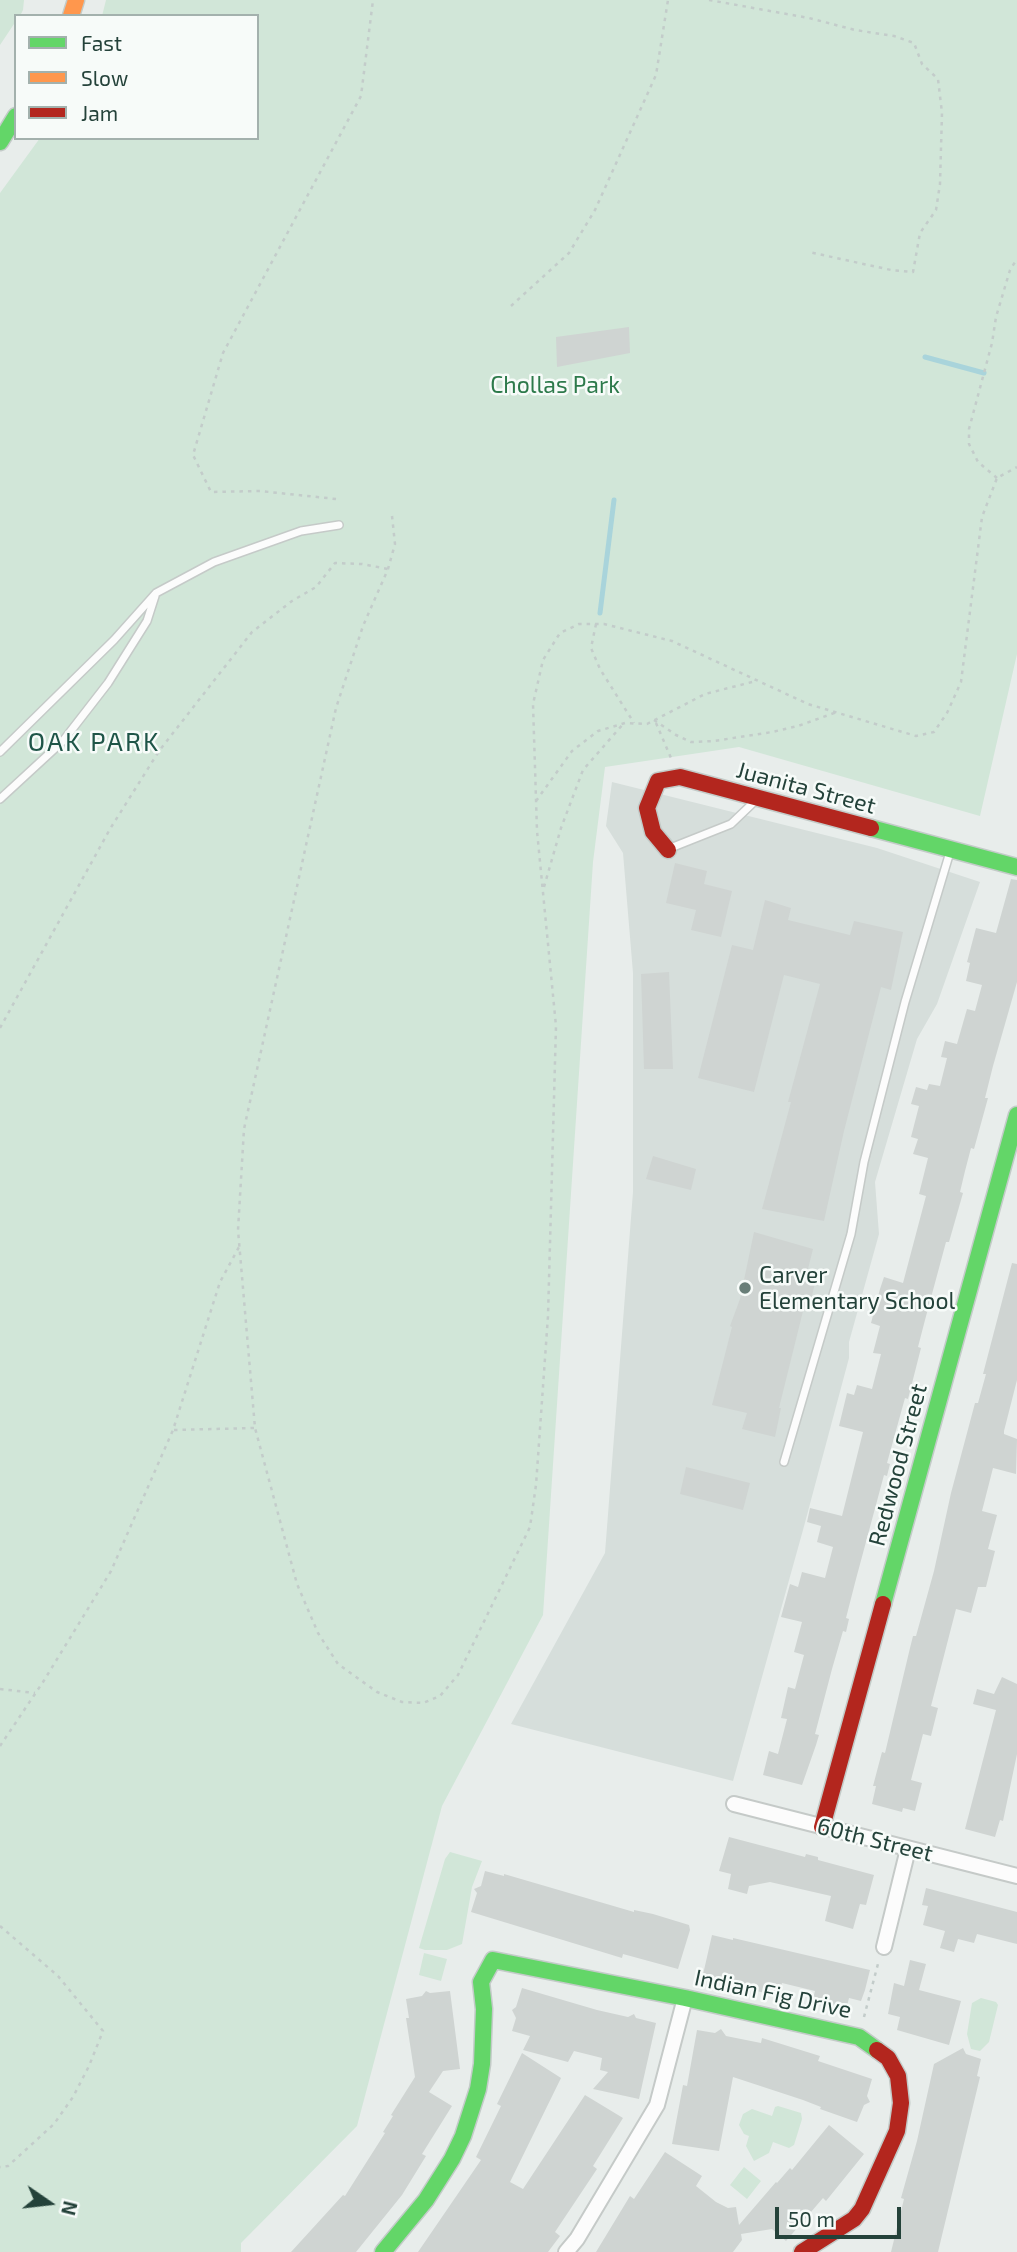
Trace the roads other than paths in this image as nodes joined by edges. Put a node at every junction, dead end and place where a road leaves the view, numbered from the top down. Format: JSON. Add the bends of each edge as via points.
{"nodes":[{"id":1,"x":14,"y":119,"type":"edge"},
{"id":2,"x":0,"y":142,"type":"edge"},
{"id":3,"x":339,"y":525,"type":"dead end"},
{"id":4,"x":156,"y":593,"type":"junction"},
{"id":5,"x":0,"y":752,"type":"edge"},
{"id":6,"x":758,"y":798,"type":"junction"},
{"id":7,"x":0,"y":799,"type":"edge"},
{"id":8,"x":668,"y":849,"type":"joint"},
{"id":9,"x":951,"y":851,"type":"junction"},
{"id":10,"x":1017,"y":867,"type":"edge"},
{"id":11,"x":1017,"y":1115,"type":"edge"},
{"id":12,"x":785,"y":1462,"type":"dead end"},
{"id":13,"x":734,"y":1804,"type":"dead end"},
{"id":14,"x":822,"y":1827,"type":"junction"},
{"id":15,"x":908,"y":1849,"type":"junction"},
{"id":16,"x":1017,"y":1876,"type":"edge"},
{"id":17,"x":884,"y":1947,"type":"road end"},
{"id":18,"x":685,"y":1998,"type":"junction"},
{"id":19,"x":383,"y":2252,"type":"edge"},
{"id":20,"x":566,"y":2252,"type":"edge"},
{"id":21,"x":802,"y":2252,"type":"edge"}],
"edges":[{"from":1,"to":2,"type":"street"},
{"from":3,"to":4,"type":"lane","via":[[301,531],[214,562]]},
{"from":4,"to":5,"type":"lane"},
{"from":4,"to":7,"type":"lane","via":[[147,621],[108,683],[63,741]]},
{"from":6,"to":8,"type":"lane","via":[[731,824]]},
{"from":6,"to":8,"type":"street","name":"Juanita Street","via":[[680,777],[658,781],[647,808],[653,832]]},
{"from":6,"to":9,"type":"street","name":"Juanita Street"},
{"from":9,"to":10,"type":"street","name":"Juanita Street"},
{"from":9,"to":12,"type":"lane","via":[[905,1002],[864,1162],[851,1234]]},
{"from":11,"to":14,"type":"street","name":"Redwood Street"},
{"from":13,"to":14,"type":"street","name":"60th Street"},
{"from":14,"to":15,"type":"street","name":"60th Street"},
{"from":15,"to":16,"type":"street","name":"60th Street"},
{"from":15,"to":17,"type":"street"},
{"from":18,"to":19,"type":"street","name":"Indian Fig Drive","via":[[494,1960],[481,1982],[482,2064],[463,2136],[440,2180]]},
{"from":18,"to":20,"type":"street","via":[[657,2105]]},
{"from":18,"to":21,"type":"street","name":"Indian Fig Drive","via":[[859,2037],[888,2058],[898,2076],[897,2131],[862,2209],[855,2219]]}]}
